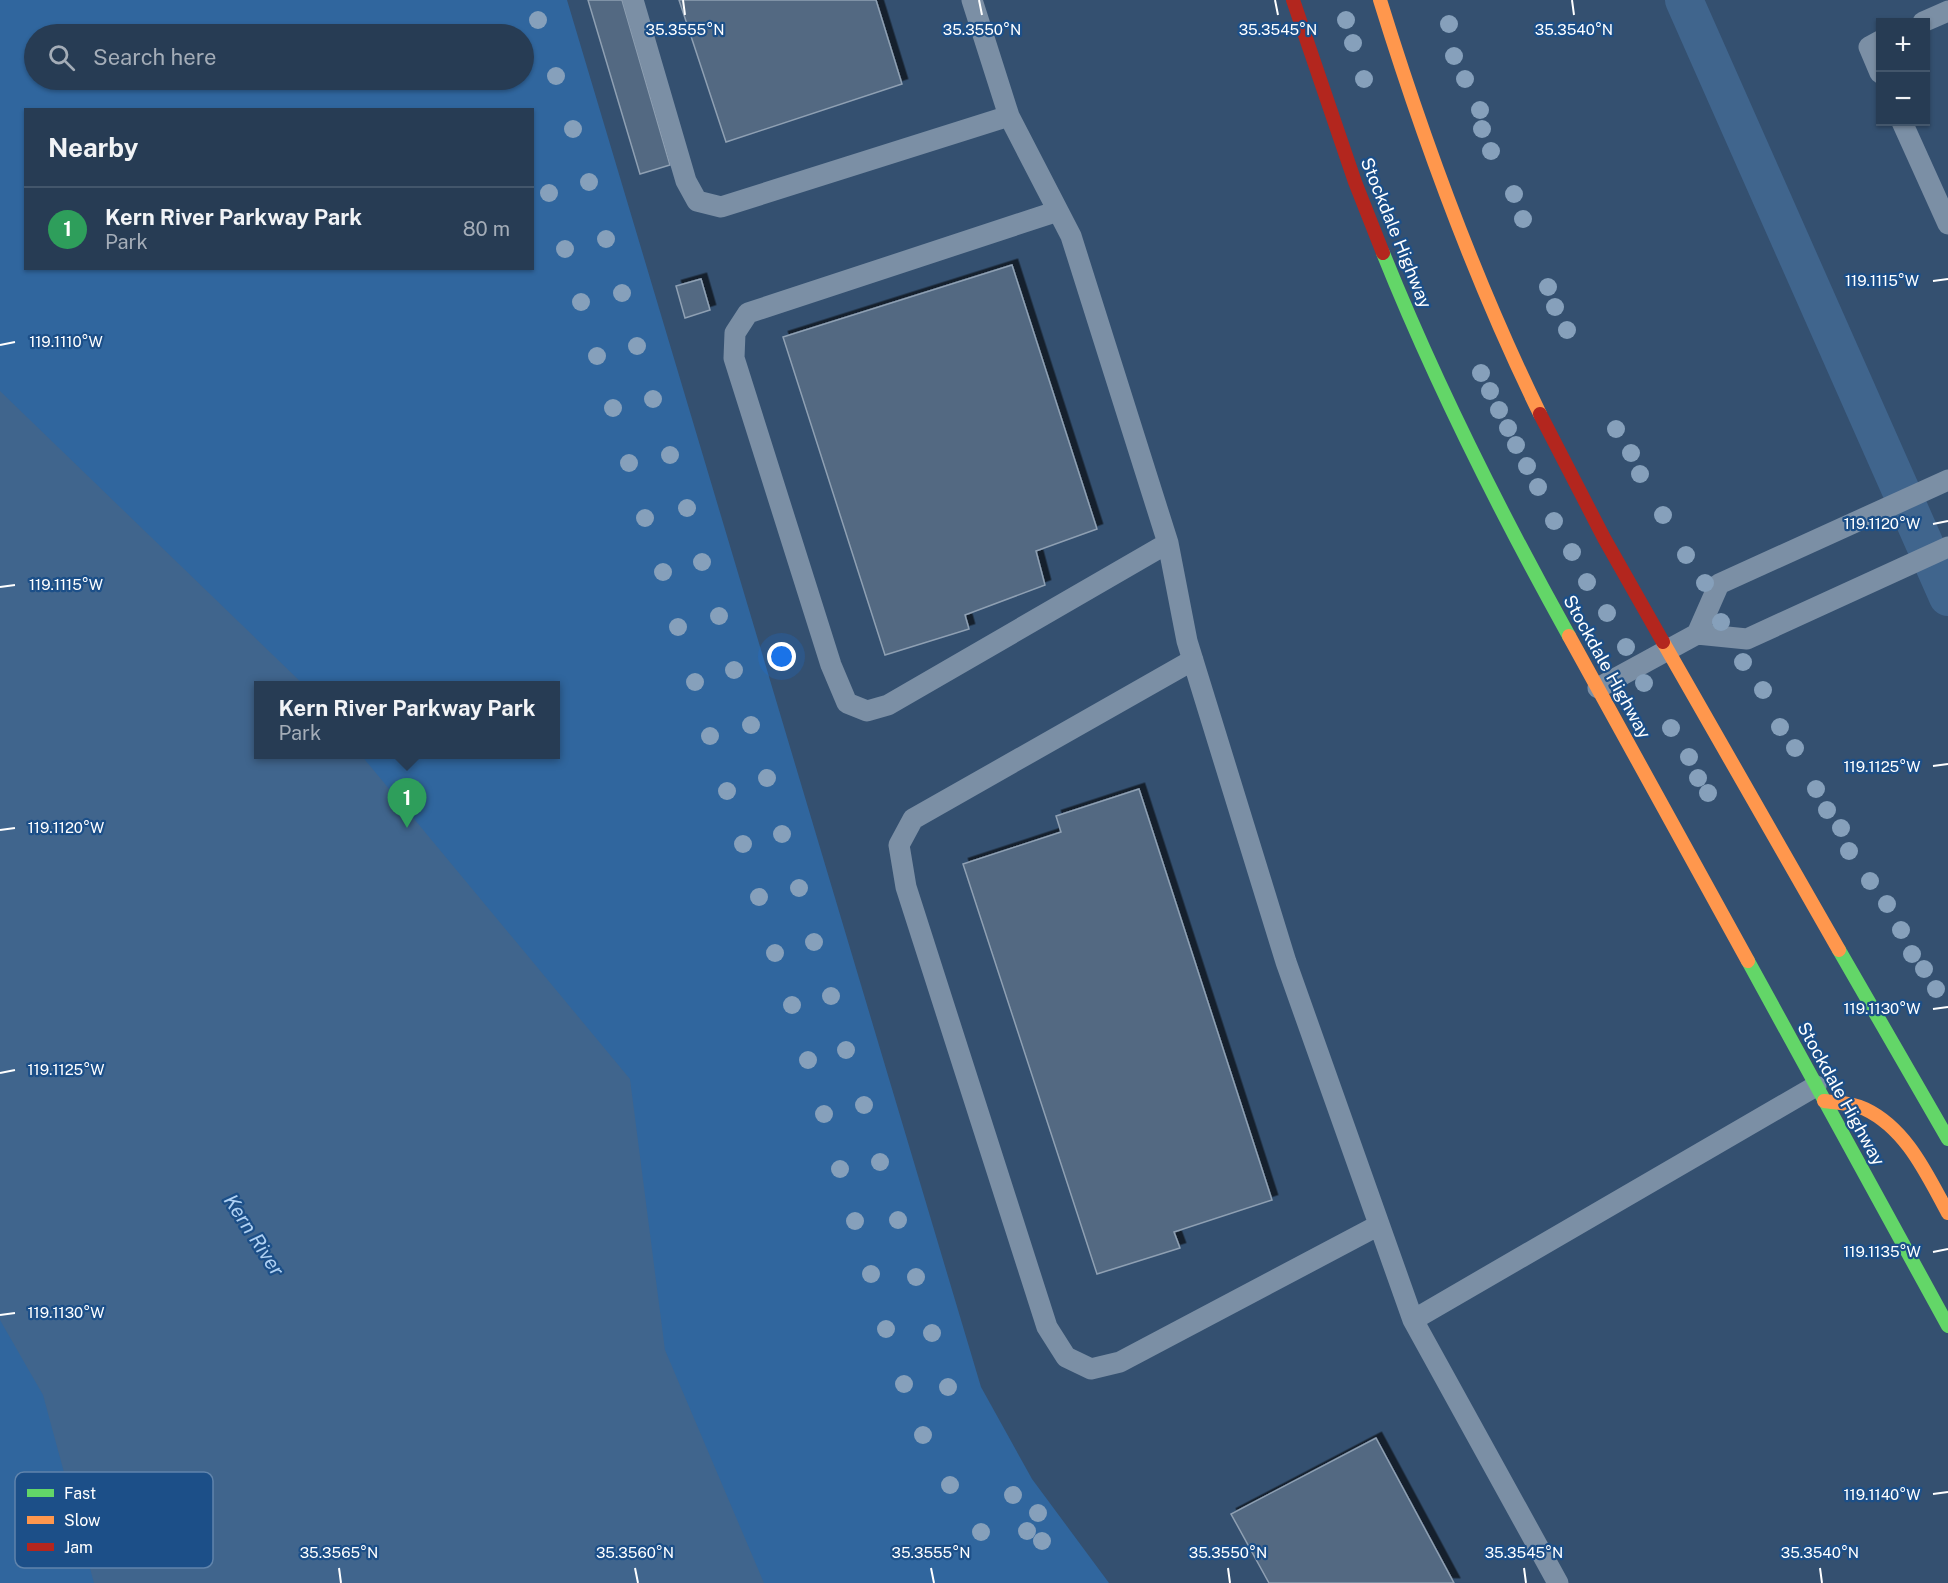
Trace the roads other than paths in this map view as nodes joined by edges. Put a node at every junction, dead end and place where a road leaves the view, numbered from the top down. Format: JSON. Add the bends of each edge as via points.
{"nodes":[{"id":1,"x":633,"y":0,"type":"edge"},
{"id":2,"x":972,"y":0,"type":"edge"},
{"id":3,"x":1293,"y":0,"type":"edge"},
{"id":4,"x":1380,"y":0,"type":"edge"},
{"id":5,"x":1948,"y":11,"type":"edge"},
{"id":6,"x":1930,"y":19,"type":"edge"},
{"id":7,"x":1876,"y":44,"type":"edge"},
{"id":8,"x":1876,"y":62,"type":"edge"},
{"id":9,"x":1009,"y":116,"type":"junction"},
{"id":10,"x":1904,"y":126,"type":"edge"},
{"id":11,"x":1058,"y":211,"type":"junction"},
{"id":12,"x":1948,"y":224,"type":"edge"},
{"id":13,"x":1948,"y":480,"type":"edge"},
{"id":14,"x":1168,"y":543,"type":"junction"},
{"id":15,"x":1948,"y":546,"type":"edge"},
{"id":16,"x":1697,"y":634,"type":"junction"},
{"id":17,"x":1667,"y":650,"type":"junction"},
{"id":18,"x":1193,"y":660,"type":"junction"},
{"id":19,"x":1598,"y":688,"type":"junction"},
{"id":20,"x":1820,"y":1093,"type":"junction"},
{"id":21,"x":1948,"y":1139,"type":"edge"},
{"id":22,"x":1948,"y":1213,"type":"edge"},
{"id":23,"x":1379,"y":1224,"type":"junction"},
{"id":24,"x":1413,"y":1320,"type":"junction"},
{"id":25,"x":1948,"y":1326,"type":"edge"},
{"id":26,"x":1558,"y":1583,"type":"edge"}],
"edges":[{"from":1,"to":9,"type":"lane","via":[[686,181],[696,201],[721,207]]},
{"from":2,"to":9,"type":"lane"},
{"from":3,"to":19,"type":"main road","name":"Stockdale Highway","via":[[1355,182],[1423,348],[1504,516]]},
{"from":4,"to":17,"type":"main road","via":[[1419,123],[1503,336],[1558,449]]},
{"from":5,"to":6,"type":"lane"},
{"from":7,"to":8,"type":"lane","via":[[1869,47]]},
{"from":9,"to":11,"type":"lane"},
{"from":10,"to":12,"type":"lane"},
{"from":11,"to":14,"type":"lane","via":[[1071,236]]},
{"from":11,"to":14,"type":"lane","via":[[748,313],[735,333],[734,358],[846,703],[867,711],[888,705]]},
{"from":13,"to":16,"type":"lane","via":[[1719,584]]},
{"from":14,"to":18,"type":"lane"},
{"from":15,"to":16,"type":"lane","via":[[1748,639]]},
{"from":16,"to":17,"type":"lane"},
{"from":17,"to":19,"type":"lane"},
{"from":17,"to":21,"type":"main road"},
{"from":18,"to":23,"type":"lane","via":[[1286,963]]},
{"from":18,"to":23,"type":"lane","via":[[913,819],[899,845],[906,887],[1047,1327],[1066,1357],[1082,1365],[1091,1369],[1120,1362]]},
{"from":19,"to":20,"type":"main road","name":"Stockdale Highway"},
{"from":20,"to":22,"type":"main road","via":[[1864,1108],[1890,1124],[1911,1150]]},
{"from":20,"to":24,"type":"lane"},
{"from":20,"to":25,"type":"main road","name":"Stockdale Highway"},
{"from":23,"to":24,"type":"lane"},
{"from":24,"to":26,"type":"lane"}]}
